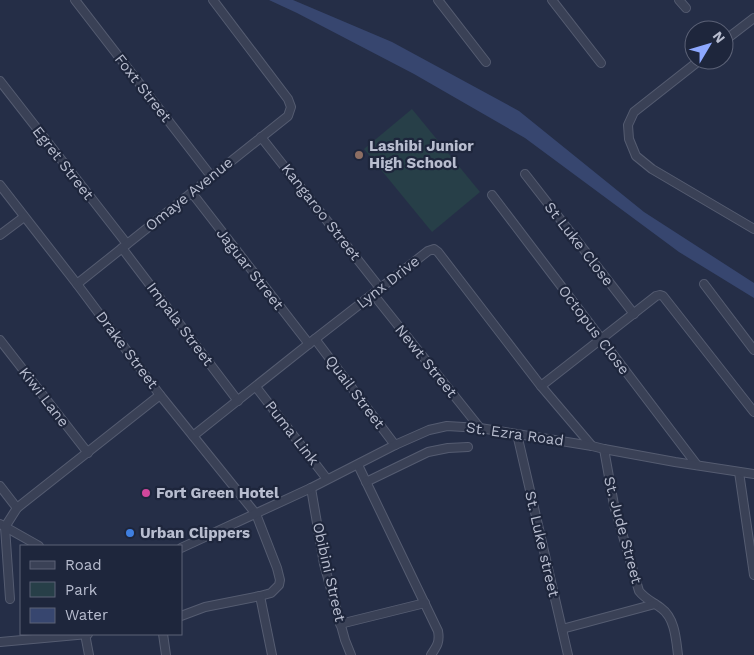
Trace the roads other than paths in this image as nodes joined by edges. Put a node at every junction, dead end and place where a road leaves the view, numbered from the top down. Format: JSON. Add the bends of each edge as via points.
{"nodes":[{"id":1,"x":75,"y":0,"type":"edge"},
{"id":2,"x":213,"y":0,"type":"edge"},
{"id":3,"x":438,"y":0,"type":"edge"},
{"id":4,"x":552,"y":0,"type":"edge"},
{"id":5,"x":679,"y":0,"type":"edge"},
{"id":6,"x":686,"y":8,"type":"dead end"},
{"id":7,"x":754,"y":18,"type":"edge"},
{"id":8,"x":734,"y":33,"type":"edge"},
{"id":9,"x":486,"y":62,"type":"dead end"},
{"id":10,"x":601,"y":63,"type":"dead end"},
{"id":11,"x":687,"y":70,"type":"edge"},
{"id":12,"x":0,"y":81,"type":"edge"},
{"id":13,"x":261,"y":137,"type":"junction"},
{"id":14,"x":524,"y":174,"type":"dead end"},
{"id":15,"x":211,"y":176,"type":"junction"},
{"id":16,"x":0,"y":185,"type":"edge"},
{"id":17,"x":192,"y":193,"type":"junction"},
{"id":18,"x":492,"y":195,"type":"dead end"},
{"id":19,"x":24,"y":217,"type":"junction"},
{"id":20,"x":754,"y":229,"type":"edge"},
{"id":21,"x":0,"y":235,"type":"edge"},
{"id":22,"x":124,"y":246,"type":"junction"},
{"id":23,"x":77,"y":284,"type":"junction"},
{"id":24,"x":704,"y":284,"type":"dead end"},
{"id":25,"x":380,"y":288,"type":"junction"},
{"id":26,"x":373,"y":294,"type":"junction"},
{"id":27,"x":634,"y":314,"type":"junction"},
{"id":28,"x":601,"y":339,"type":"junction"},
{"id":29,"x":0,"y":340,"type":"edge"},
{"id":30,"x":312,"y":342,"type":"junction"},
{"id":31,"x":754,"y":350,"type":"edge"},
{"id":32,"x":541,"y":386,"type":"junction"},
{"id":33,"x":256,"y":387,"type":"junction"},
{"id":34,"x":160,"y":395,"type":"junction"},
{"id":35,"x":238,"y":401,"type":"junction"},
{"id":36,"x":754,"y":412,"type":"edge"},
{"id":37,"x":480,"y":428,"type":"junction"},
{"id":38,"x":517,"y":434,"type":"junction"},
{"id":39,"x":193,"y":436,"type":"junction"},
{"id":40,"x":395,"y":445,"type":"junction"},
{"id":41,"x":592,"y":446,"type":"junction"},
{"id":42,"x":468,"y":447,"type":"dead end"},
{"id":43,"x":604,"y":449,"type":"junction"},
{"id":44,"x":88,"y":453,"type":"junction"},
{"id":45,"x":358,"y":465,"type":"junction"},
{"id":46,"x":697,"y":465,"type":"junction"},
{"id":47,"x":740,"y":472,"type":"junction"},
{"id":48,"x":754,"y":474,"type":"edge"},
{"id":49,"x":327,"y":479,"type":"junction"},
{"id":50,"x":366,"y":482,"type":"junction"},
{"id":51,"x":0,"y":486,"type":"edge"},
{"id":52,"x":311,"y":488,"type":"junction"},
{"id":53,"x":17,"y":508,"type":"junction"},
{"id":54,"x":256,"y":514,"type":"junction"},
{"id":55,"x":3,"y":526,"type":"edge"},
{"id":56,"x":36,"y":545,"type":"edge"},
{"id":57,"x":182,"y":548,"type":"edge"},
{"id":58,"x":754,"y":575,"type":"edge"},
{"id":59,"x":260,"y":596,"type":"junction"},
{"id":60,"x":10,"y":599,"type":"dead end"},
{"id":61,"x":426,"y":603,"type":"junction"},
{"id":62,"x":655,"y":604,"type":"junction"},
{"id":63,"x":182,"y":616,"type":"edge"},
{"id":64,"x":340,"y":624,"type":"junction"},
{"id":65,"x":562,"y":629,"type":"junction"},
{"id":66,"x":75,"y":635,"type":"edge"},
{"id":67,"x":86,"y":635,"type":"edge"},
{"id":68,"x":163,"y":635,"type":"edge"},
{"id":69,"x":0,"y":642,"type":"edge"},
{"id":70,"x":88,"y":655,"type":"edge"},
{"id":71,"x":166,"y":655,"type":"edge"},
{"id":72,"x":272,"y":655,"type":"edge"},
{"id":73,"x":351,"y":655,"type":"edge"},
{"id":74,"x":432,"y":655,"type":"edge"},
{"id":75,"x":568,"y":655,"type":"edge"},
{"id":76,"x":678,"y":655,"type":"edge"}],
"edges":[{"from":1,"to":15,"type":"street","name":"Foxt Street"},
{"from":2,"to":13,"type":"street","name":"Omaye Avenue","via":[[291,106],[288,116]]},
{"from":3,"to":9,"type":"street"},
{"from":4,"to":10,"type":"street"},
{"from":5,"to":6,"type":"street"},
{"from":7,"to":8,"type":"street"},
{"from":11,"to":20,"type":"street","via":[[634,112],[628,125],[629,139],[636,156],[652,169]]},
{"from":12,"to":22,"type":"street","name":"Egret Street"},
{"from":13,"to":15,"type":"street","name":"Omaye Avenue"},
{"from":13,"to":25,"type":"street","name":"Kangaroo Street"},
{"from":14,"to":27,"type":"street","name":"St Luke Close"},
{"from":15,"to":17,"type":"street","name":"Omaye Avenue"},
{"from":16,"to":19,"type":"street","name":"Drake Street"},
{"from":17,"to":22,"type":"street","name":"Omaye Avenue"},
{"from":17,"to":30,"type":"street","name":"Jaguar Street"},
{"from":18,"to":28,"type":"street","name":"Octopus Close"},
{"from":19,"to":21,"type":"street"},
{"from":19,"to":23,"type":"street","name":"Drake Street"},
{"from":22,"to":23,"type":"street","name":"Omaye Avenue"},
{"from":22,"to":35,"type":"street","name":"Impala Street"},
{"from":23,"to":34,"type":"street","name":"Drake Street"},
{"from":24,"to":31,"type":"street"},
{"from":25,"to":26,"type":"street","name":"Lynx Drive"},
{"from":25,"to":32,"type":"street","name":"Lynx Drive","via":[[428,251],[436,250]]},
{"from":26,"to":30,"type":"street","name":"Lynx Drive"},
{"from":26,"to":37,"type":"street","name":"Newt Street"},
{"from":27,"to":28,"type":"street"},
{"from":27,"to":36,"type":"street","via":[[656,296],[663,296]]},
{"from":28,"to":32,"type":"street"},
{"from":28,"to":46,"type":"street","name":"Octopus Close"},
{"from":29,"to":44,"type":"street","name":"Kiwi Lane"},
{"from":30,"to":33,"type":"street","name":"Lynx Drive"},
{"from":30,"to":40,"type":"street","name":"Quail Street"},
{"from":32,"to":41,"type":"street","name":"Lynx Drive"},
{"from":33,"to":35,"type":"street","name":"Lynx Drive"},
{"from":33,"to":49,"type":"street","name":"Puma Link"},
{"from":34,"to":39,"type":"street","name":"Drake Street"},
{"from":34,"to":44,"type":"street"},
{"from":35,"to":39,"type":"street","name":"Lynx Drive"},
{"from":37,"to":38,"type":"street","name":"St. Ezra Road"},
{"from":37,"to":40,"type":"street","name":"St. Ezra Road","via":[[447,426]]},
{"from":38,"to":41,"type":"street","name":"St. Ezra Road"},
{"from":38,"to":65,"type":"street","name":"St. Luke street"},
{"from":39,"to":54,"type":"street","name":"Drake Street"},
{"from":40,"to":45,"type":"street","name":"St. Ezra Road"},
{"from":41,"to":43,"type":"street","name":"St. Ezra Road"},
{"from":42,"to":50,"type":"street","via":[[428,452]]},
{"from":43,"to":46,"type":"street","name":"St. Ezra Road"},
{"from":43,"to":62,"type":"street","name":"St. Jude Street","via":[[614,505],[639,591]]},
{"from":44,"to":53,"type":"street"},
{"from":45,"to":49,"type":"street","name":"St. Ezra Road"},
{"from":45,"to":50,"type":"street"},
{"from":46,"to":47,"type":"street","name":"St. Ezra Road"},
{"from":47,"to":48,"type":"street","name":"St. Ezra Road"},
{"from":47,"to":58,"type":"street"},
{"from":49,"to":52,"type":"street","name":"St. Ezra Road"},
{"from":50,"to":61,"type":"street"},
{"from":51,"to":53,"type":"street"},
{"from":52,"to":54,"type":"street","name":"St. Ezra Road"},
{"from":52,"to":64,"type":"street","name":"Obibini Street","via":[[324,564]]},
{"from":53,"to":55,"type":"street"},
{"from":54,"to":57,"type":"street","name":"St. Ezra Road"},
{"from":54,"to":59,"type":"street","name":"Drake Street","via":[[280,580],[271,593]]},
{"from":55,"to":56,"type":"street"},
{"from":55,"to":60,"type":"street"},
{"from":59,"to":63,"type":"street","via":[[205,607]]},
{"from":59,"to":72,"type":"street"},
{"from":61,"to":64,"type":"street"},
{"from":61,"to":74,"type":"street","via":[[439,638]]},
{"from":62,"to":65,"type":"street"},
{"from":62,"to":76,"type":"street","name":"St. Jude Street","via":[[671,622]]},
{"from":64,"to":73,"type":"street","name":"Obibini Street"},
{"from":65,"to":75,"type":"street","name":"St. Luke street"},
{"from":66,"to":69,"type":"street"},
{"from":67,"to":70,"type":"street"},
{"from":68,"to":71,"type":"street"}]}
